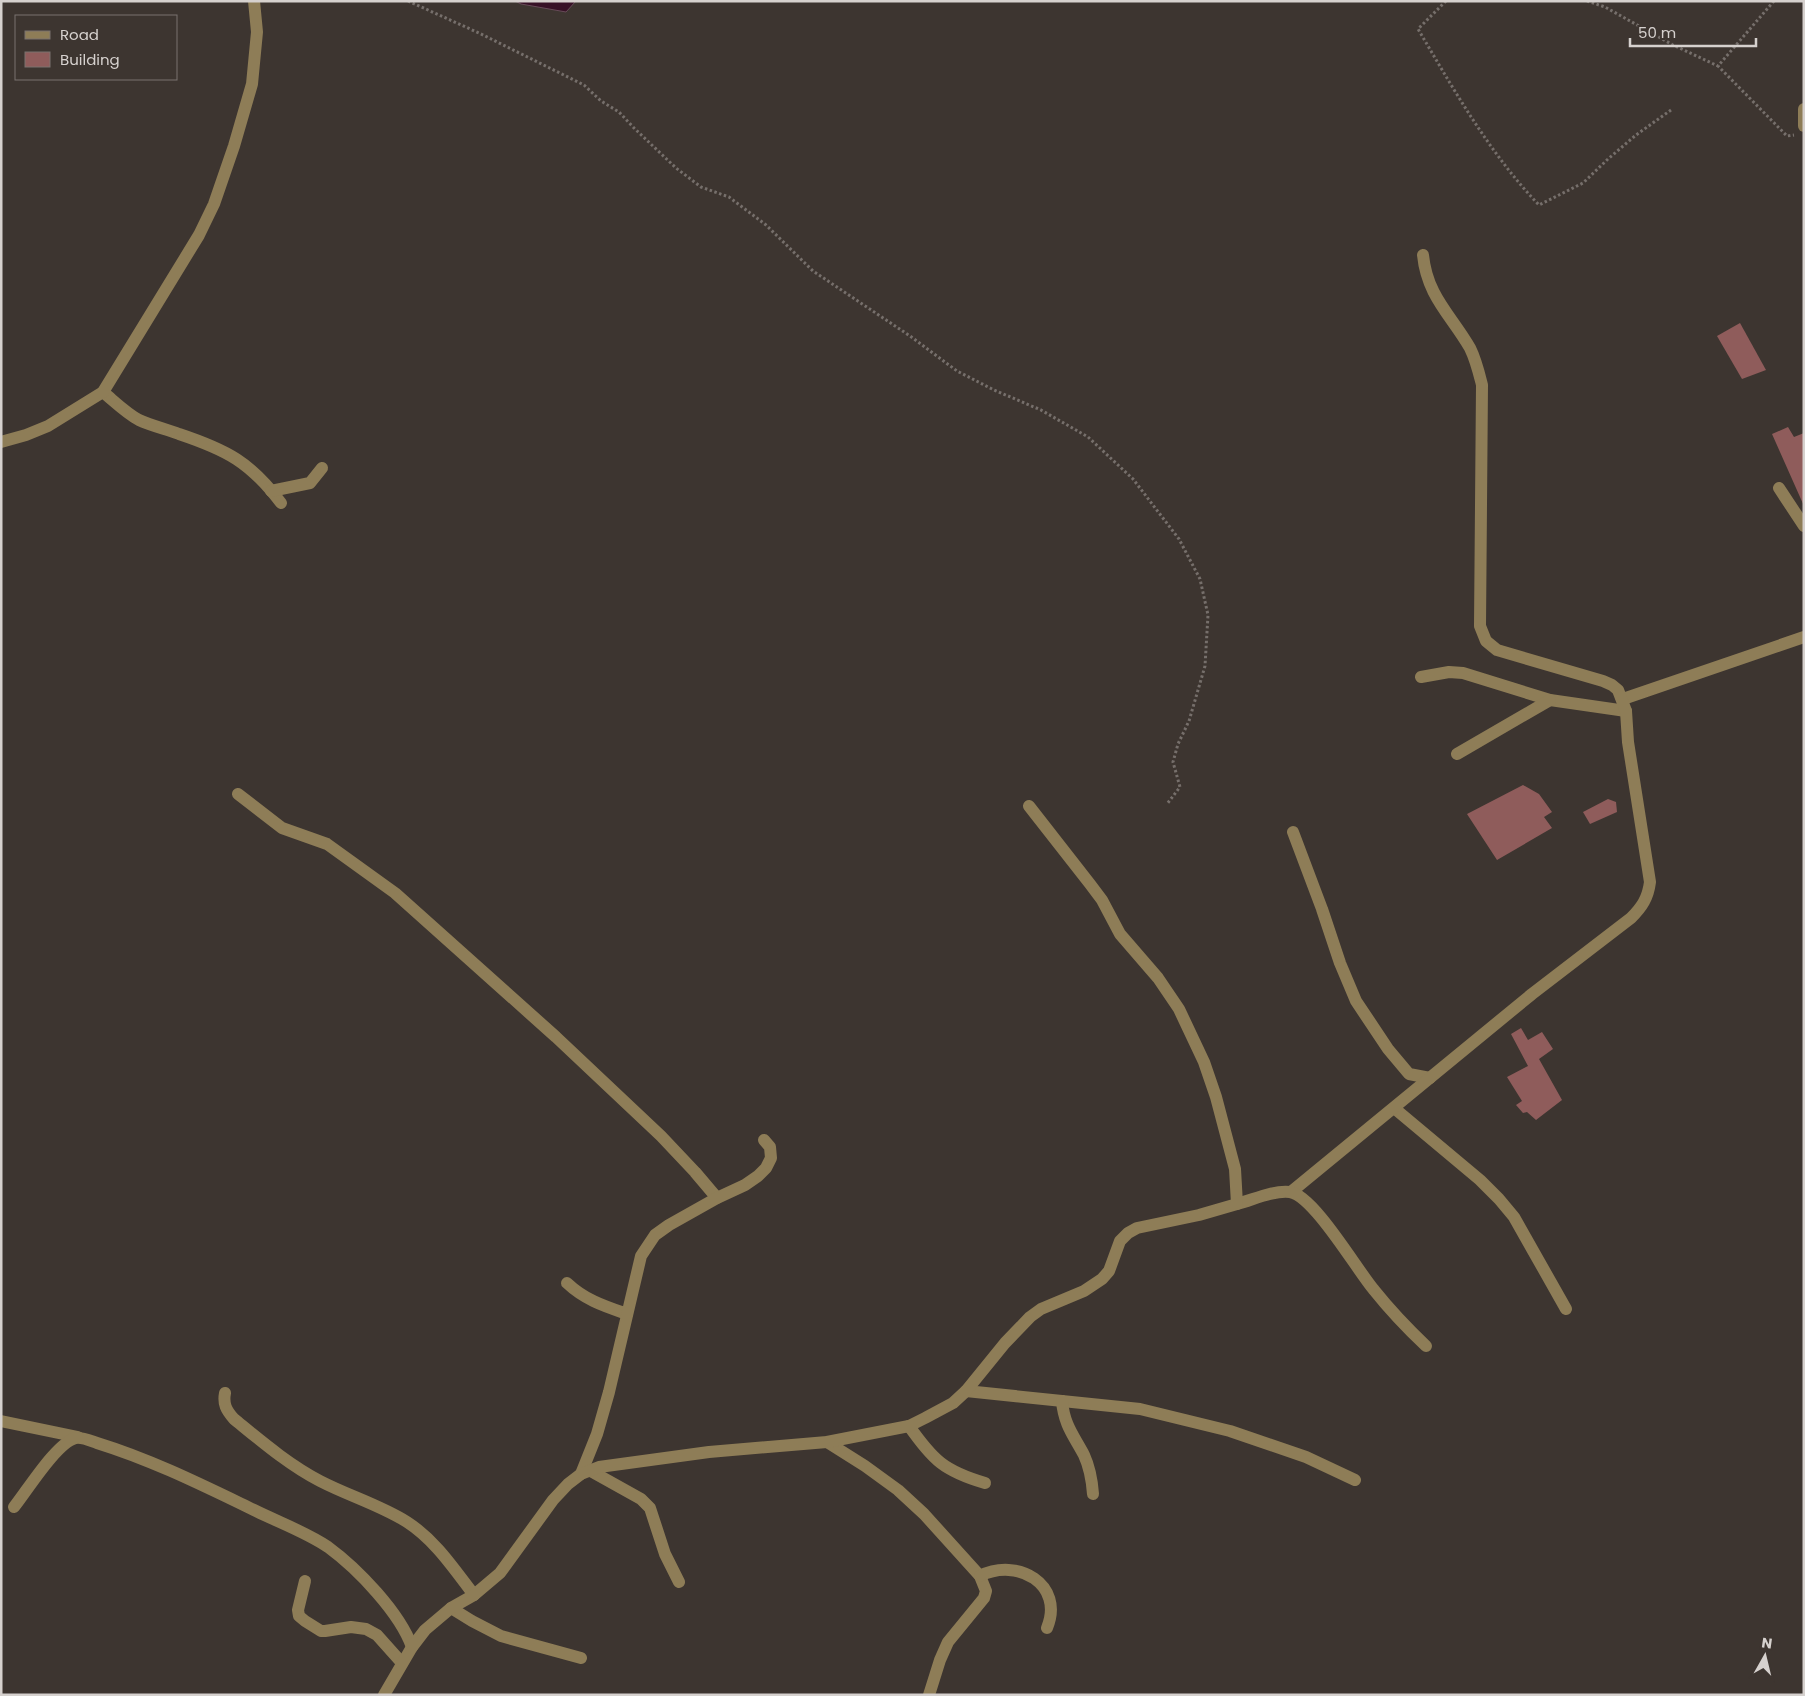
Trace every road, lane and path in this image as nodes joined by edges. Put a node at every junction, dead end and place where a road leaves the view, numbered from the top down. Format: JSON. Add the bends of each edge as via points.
{"nodes":[{"id":1,"x":254,"y":1,"type":"edge"},
{"id":2,"x":408,"y":1,"type":"edge"},
{"id":3,"x":1446,"y":1,"type":"edge"},
{"id":4,"x":1587,"y":1,"type":"edge"},
{"id":5,"x":1774,"y":1,"type":"edge"},
{"id":6,"x":1718,"y":66,"type":"junction"},
{"id":7,"x":1804,"y":109,"type":"edge"},
{"id":8,"x":1671,"y":110,"type":"dead end"},
{"id":9,"x":1800,"y":130,"type":"edge"},
{"id":10,"x":1423,"y":255,"type":"dead end"},
{"id":11,"x":103,"y":392,"type":"junction"},
{"id":12,"x":1,"y":442,"type":"edge"},
{"id":13,"x":322,"y":468,"type":"dead end"},
{"id":14,"x":1779,"y":488,"type":"dead end"},
{"id":15,"x":271,"y":491,"type":"junction"},
{"id":16,"x":281,"y":503,"type":"dead end"},
{"id":17,"x":1804,"y":526,"type":"edge"},
{"id":18,"x":1804,"y":638,"type":"edge"},
{"id":19,"x":1421,"y":677,"type":"dead end"},
{"id":20,"x":1550,"y":700,"type":"junction"},
{"id":21,"x":1624,"y":705,"type":"junction"},
{"id":22,"x":1457,"y":754,"type":"dead end"},
{"id":23,"x":238,"y":794,"type":"dead end"},
{"id":24,"x":1167,"y":804,"type":"dead end"},
{"id":25,"x":1029,"y":806,"type":"dead end"},
{"id":26,"x":1293,"y":832,"type":"dead end"},
{"id":27,"x":1430,"y":1078,"type":"junction"},
{"id":28,"x":1394,"y":1108,"type":"junction"},
{"id":29,"x":764,"y":1140,"type":"dead end"},
{"id":30,"x":1290,"y":1192,"type":"junction"},
{"id":31,"x":717,"y":1198,"type":"junction"},
{"id":32,"x":1237,"y":1204,"type":"junction"},
{"id":33,"x":567,"y":1283,"type":"dead end"},
{"id":34,"x":1566,"y":1309,"type":"dead end"},
{"id":35,"x":627,"y":1314,"type":"junction"},
{"id":36,"x":1426,"y":1346,"type":"dead end"},
{"id":37,"x":966,"y":1391,"type":"junction"},
{"id":38,"x":225,"y":1393,"type":"dead end"},
{"id":39,"x":1062,"y":1401,"type":"junction"},
{"id":40,"x":1,"y":1421,"type":"edge"},
{"id":41,"x":909,"y":1426,"type":"junction"},
{"id":42,"x":78,"y":1437,"type":"junction"},
{"id":43,"x":827,"y":1442,"type":"junction"},
{"id":44,"x":585,"y":1472,"type":"junction"},
{"id":45,"x":1355,"y":1480,"type":"dead end"},
{"id":46,"x":985,"y":1482,"type":"dead end"},
{"id":47,"x":1093,"y":1494,"type":"dead end"},
{"id":48,"x":14,"y":1508,"type":"dead end"},
{"id":49,"x":980,"y":1576,"type":"junction"},
{"id":50,"x":305,"y":1581,"type":"dead end"},
{"id":51,"x":679,"y":1582,"type":"dead end"},
{"id":52,"x":474,"y":1595,"type":"junction"},
{"id":53,"x":451,"y":1608,"type":"junction"},
{"id":54,"x":1047,"y":1628,"type":"dead end"},
{"id":55,"x":412,"y":1648,"type":"junction"},
{"id":56,"x":581,"y":1658,"type":"dead end"},
{"id":57,"x":402,"y":1663,"type":"junction"},
{"id":58,"x":384,"y":1695,"type":"edge"},
{"id":59,"x":929,"y":1695,"type":"edge"}],
"edges":[{"from":1,"to":11,"type":"street","via":[[257,32],[252,84],[214,204],[199,235]]},
{"from":2,"to":24,"type":"path","via":[[584,85],[619,112],[682,173],[700,187],[729,197],[766,225],[813,271],[957,371],[1041,410],[1088,437],[1132,479],[1179,539],[1200,578],[1208,615],[1205,666],[1189,722],[1173,762],[1180,787]]},
{"from":3,"to":8,"type":"path","via":[[1418,29],[1479,127],[1517,182],[1539,205],[1583,183],[1636,135]]},
{"from":4,"to":6,"type":"path","via":[[1605,7]]},
{"from":5,"to":6,"type":"path"},
{"from":6,"to":9,"type":"path","via":[[1787,136]]},
{"from":7,"to":9,"type":"street"},
{"from":10,"to":21,"type":"street","via":[[1432,292],[1470,349],[1482,385],[1482,633],[1497,650],[1612,685],[1618,690]]},
{"from":11,"to":12,"type":"street","via":[[48,426]]},
{"from":11,"to":15,"type":"street","via":[[139,420],[197,440],[246,464]]},
{"from":13,"to":15,"type":"street","via":[[310,483]]},
{"from":14,"to":17,"type":"street"},
{"from":15,"to":16,"type":"street"},
{"from":18,"to":21,"type":"street"},
{"from":19,"to":20,"type":"street","via":[[1463,673]]},
{"from":20,"to":21,"type":"street"},
{"from":20,"to":22,"type":"street"},
{"from":21,"to":27,"type":"street","via":[[1650,882],[1646,900],[1631,918]]},
{"from":23,"to":31,"type":"street","via":[[282,828],[334,848],[400,898],[661,1136]]},
{"from":25,"to":32,"type":"street","via":[[1102,900],[1120,934],[1158,978],[1179,1009],[1204,1062],[1216,1097],[1235,1169]]},
{"from":26,"to":27,"type":"street","via":[[1356,1001],[1409,1074]]},
{"from":27,"to":28,"type":"street"},
{"from":28,"to":30,"type":"street"},
{"from":28,"to":34,"type":"street","via":[[1499,1199],[1514,1217]]},
{"from":29,"to":31,"type":"street","via":[[772,1155],[766,1168],[745,1185]]},
{"from":30,"to":32,"type":"street"},
{"from":30,"to":36,"type":"street","via":[[1315,1211],[1373,1289]]},
{"from":31,"to":35,"type":"street","via":[[669,1225],[648,1244],[641,1256]]},
{"from":32,"to":37,"type":"street","via":[[1137,1228],[1128,1233],[1120,1241],[1109,1271],[1102,1279],[1030,1317],[1005,1342]]},
{"from":33,"to":35,"type":"street","via":[[593,1303]]},
{"from":35,"to":44,"type":"street","via":[[618,1362]]},
{"from":37,"to":39,"type":"street"},
{"from":37,"to":41,"type":"street","via":[[953,1403]]},
{"from":38,"to":52,"type":"street","via":[[227,1411],[234,1419],[294,1466],[388,1512],[424,1535]]},
{"from":39,"to":45,"type":"street","via":[[1140,1409],[1230,1431],[1306,1457]]},
{"from":39,"to":47,"type":"street","via":[[1068,1428],[1090,1469]]},
{"from":40,"to":42,"type":"street"},
{"from":41,"to":43,"type":"street"},
{"from":41,"to":46,"type":"street","via":[[924,1448],[941,1464],[962,1476]]},
{"from":42,"to":48,"type":"street","via":[[62,1446]]},
{"from":42,"to":55,"type":"street","via":[[161,1466],[326,1546],[357,1573],[399,1620]]},
{"from":43,"to":44,"type":"street","via":[[709,1452],[599,1467]]},
{"from":43,"to":49,"type":"street","via":[[907,1497]]},
{"from":44,"to":51,"type":"street","via":[[641,1499],[650,1508],[665,1554]]},
{"from":44,"to":52,"type":"street","via":[[553,1500],[500,1573]]},
{"from":49,"to":54,"type":"street","via":[[991,1570],[1013,1570],[1043,1586],[1052,1611]]},
{"from":49,"to":59,"type":"street","via":[[986,1591],[984,1598],[948,1642]]},
{"from":50,"to":57,"type":"street","via":[[299,1616],[321,1631],[351,1626],[366,1630]]},
{"from":52,"to":53,"type":"street"},
{"from":53,"to":55,"type":"street","via":[[425,1630]]},
{"from":53,"to":56,"type":"street","via":[[501,1636]]},
{"from":55,"to":57,"type":"street"},
{"from":57,"to":58,"type":"street"}]}
